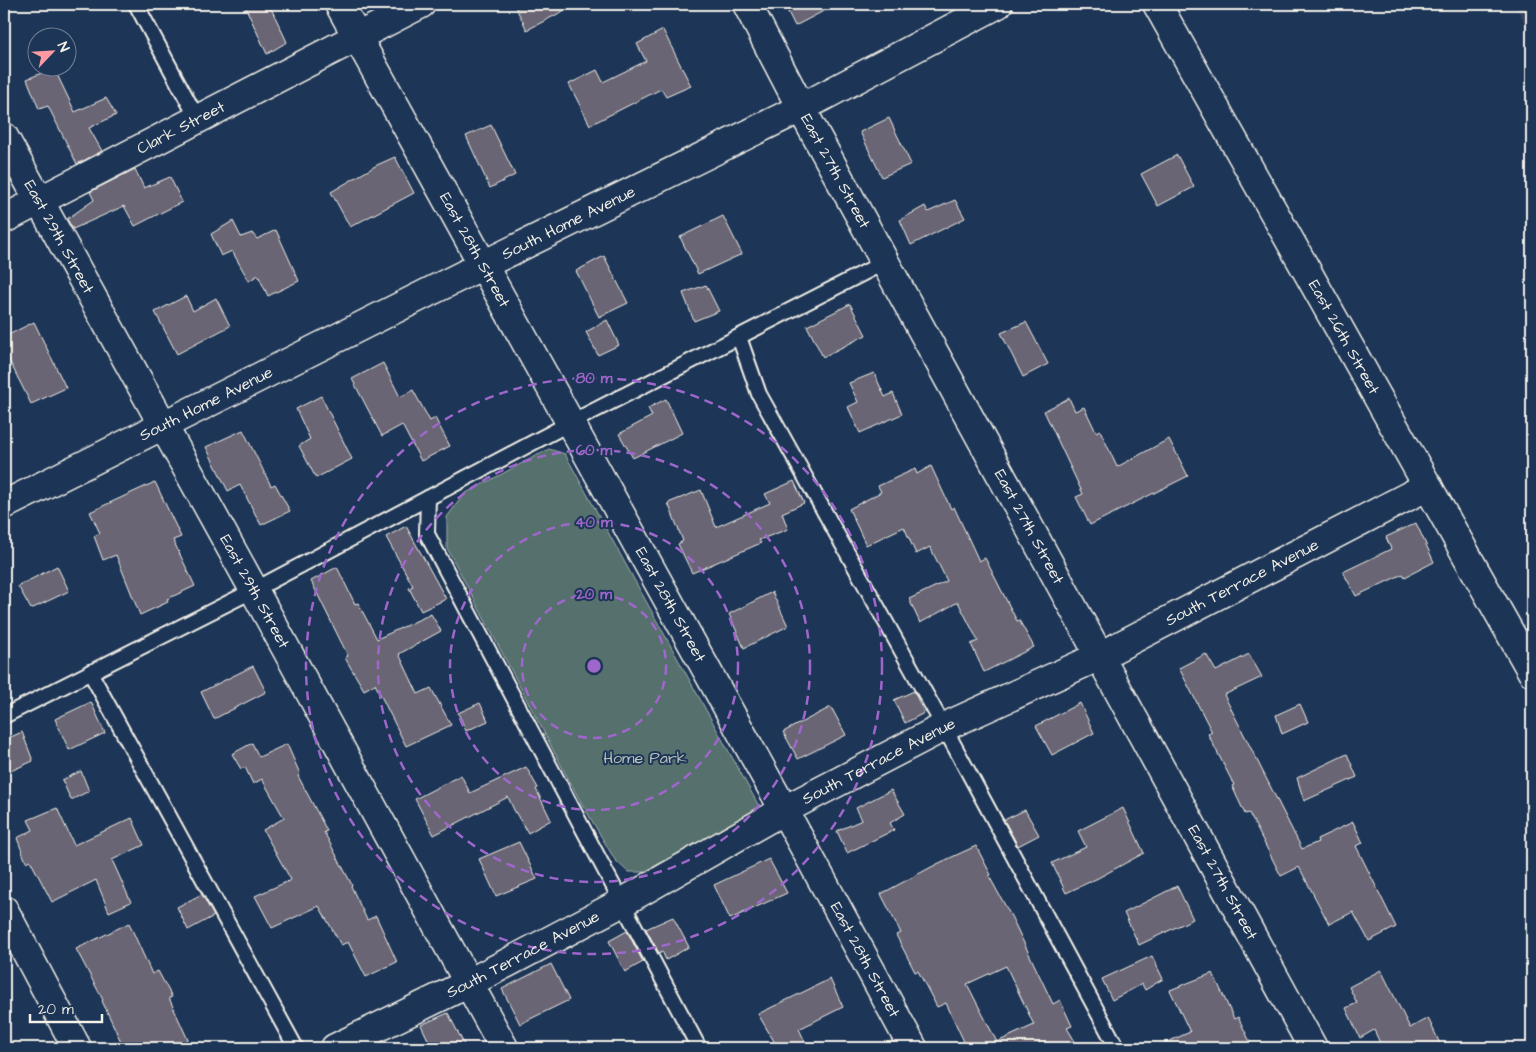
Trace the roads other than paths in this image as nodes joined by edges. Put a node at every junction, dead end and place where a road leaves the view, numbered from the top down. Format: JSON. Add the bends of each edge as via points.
{"nodes":[{"id":1,"x":136,"y":4,"type":"edge"},
{"id":2,"x":339,"y":4,"type":"edge"},
{"id":3,"x":421,"y":4,"type":"edge"},
{"id":4,"x":747,"y":4,"type":"edge"},
{"id":5,"x":998,"y":4,"type":"edge"},
{"id":6,"x":1158,"y":4,"type":"edge"},
{"id":7,"x":357,"y":38,"type":"junction"},
{"id":8,"x":801,"y":108,"type":"junction"},
{"id":9,"x":198,"y":120,"type":"junction"},
{"id":10,"x":4,"y":137,"type":"edge"},
{"id":11,"x":39,"y":202,"type":"junction"},
{"id":12,"x":4,"y":219,"type":"edge"},
{"id":13,"x":885,"y":262,"type":"junction"},
{"id":14,"x":483,"y":265,"type":"junction"},
{"id":15,"x":739,"y":336,"type":"junction"},
{"id":16,"x":570,"y":423,"type":"junction"},
{"id":17,"x":163,"y":424,"type":"junction"},
{"id":18,"x":1428,"y":486,"type":"junction"},
{"id":19,"x":428,"y":498,"type":"junction"},
{"id":20,"x":4,"y":505,"type":"edge"},
{"id":21,"x":254,"y":590,"type":"junction"},
{"id":22,"x":1100,"y":656,"type":"junction"},
{"id":23,"x":90,"y":672,"type":"junction"},
{"id":24,"x":1532,"y":672,"type":"edge"},
{"id":25,"x":4,"y":716,"type":"edge"},
{"id":26,"x":944,"y":727,"type":"junction"},
{"id":27,"x":784,"y":810,"type":"junction"},
{"id":28,"x":623,"y":902,"type":"junction"},
{"id":29,"x":4,"y":910,"type":"edge"},
{"id":30,"x":469,"y":983,"type":"junction"},
{"id":31,"x":77,"y":1048,"type":"edge"},
{"id":32,"x":296,"y":1048,"type":"edge"},
{"id":33,"x":335,"y":1048,"type":"edge"},
{"id":34,"x":504,"y":1048,"type":"edge"},
{"id":35,"x":699,"y":1048,"type":"edge"},
{"id":36,"x":913,"y":1048,"type":"edge"},
{"id":37,"x":1117,"y":1048,"type":"edge"},
{"id":38,"x":1313,"y":1048,"type":"edge"}],
"edges":[{"from":1,"to":9,"type":"lane"},
{"from":2,"to":7,"type":"street","name":"East 28th Street"},
{"from":3,"to":7,"type":"street","name":"Clark Street"},
{"from":4,"to":8,"type":"street","name":"East 27th Street"},
{"from":5,"to":8,"type":"street","name":"South Home Avenue"},
{"from":6,"to":18,"type":"street","name":"East 26th Street"},
{"from":7,"to":9,"type":"street","name":"Clark Street"},
{"from":7,"to":14,"type":"street","name":"East 28th Street"},
{"from":8,"to":13,"type":"street","name":"East 27th Street"},
{"from":8,"to":14,"type":"street","name":"South Home Avenue"},
{"from":9,"to":11,"type":"street","name":"Clark Street"},
{"from":10,"to":11,"type":"street","name":"East 29th Street"},
{"from":11,"to":12,"type":"street","name":"Clark Street"},
{"from":11,"to":17,"type":"street","name":"East 29th Street"},
{"from":13,"to":15,"type":"lane"},
{"from":13,"to":22,"type":"street","name":"East 27th Street"},
{"from":14,"to":16,"type":"street","name":"East 28th Street"},
{"from":14,"to":17,"type":"street","name":"South Home Avenue"},
{"from":15,"to":16,"type":"lane"},
{"from":15,"to":26,"type":"lane","via":[[759,394]]},
{"from":16,"to":19,"type":"lane"},
{"from":16,"to":27,"type":"street","name":"East 28th Street"},
{"from":17,"to":20,"type":"street","name":"South Home Avenue"},
{"from":17,"to":21,"type":"street","name":"East 29th Street"},
{"from":18,"to":22,"type":"street","name":"South Terrace Avenue"},
{"from":18,"to":24,"type":"street","name":"East 26th Street"},
{"from":19,"to":21,"type":"lane"},
{"from":19,"to":28,"type":"lane","via":[[427,534]]},
{"from":21,"to":23,"type":"lane"},
{"from":21,"to":30,"type":"street","name":"East 29th Street"},
{"from":22,"to":26,"type":"street","name":"South Terrace Avenue"},
{"from":22,"to":38,"type":"street","name":"East 27th Street"},
{"from":23,"to":25,"type":"lane"},
{"from":23,"to":32,"type":"lane"},
{"from":26,"to":27,"type":"street","name":"South Terrace Avenue"},
{"from":26,"to":37,"type":"lane"},
{"from":27,"to":28,"type":"street","name":"South Terrace Avenue"},
{"from":27,"to":36,"type":"street","name":"East 28th Street"},
{"from":28,"to":30,"type":"street","name":"South Terrace Avenue"},
{"from":28,"to":35,"type":"lane"},
{"from":29,"to":31,"type":"street"},
{"from":30,"to":33,"type":"street","name":"South Terrace Avenue"},
{"from":30,"to":34,"type":"street","name":"East 29th Street"}]}
